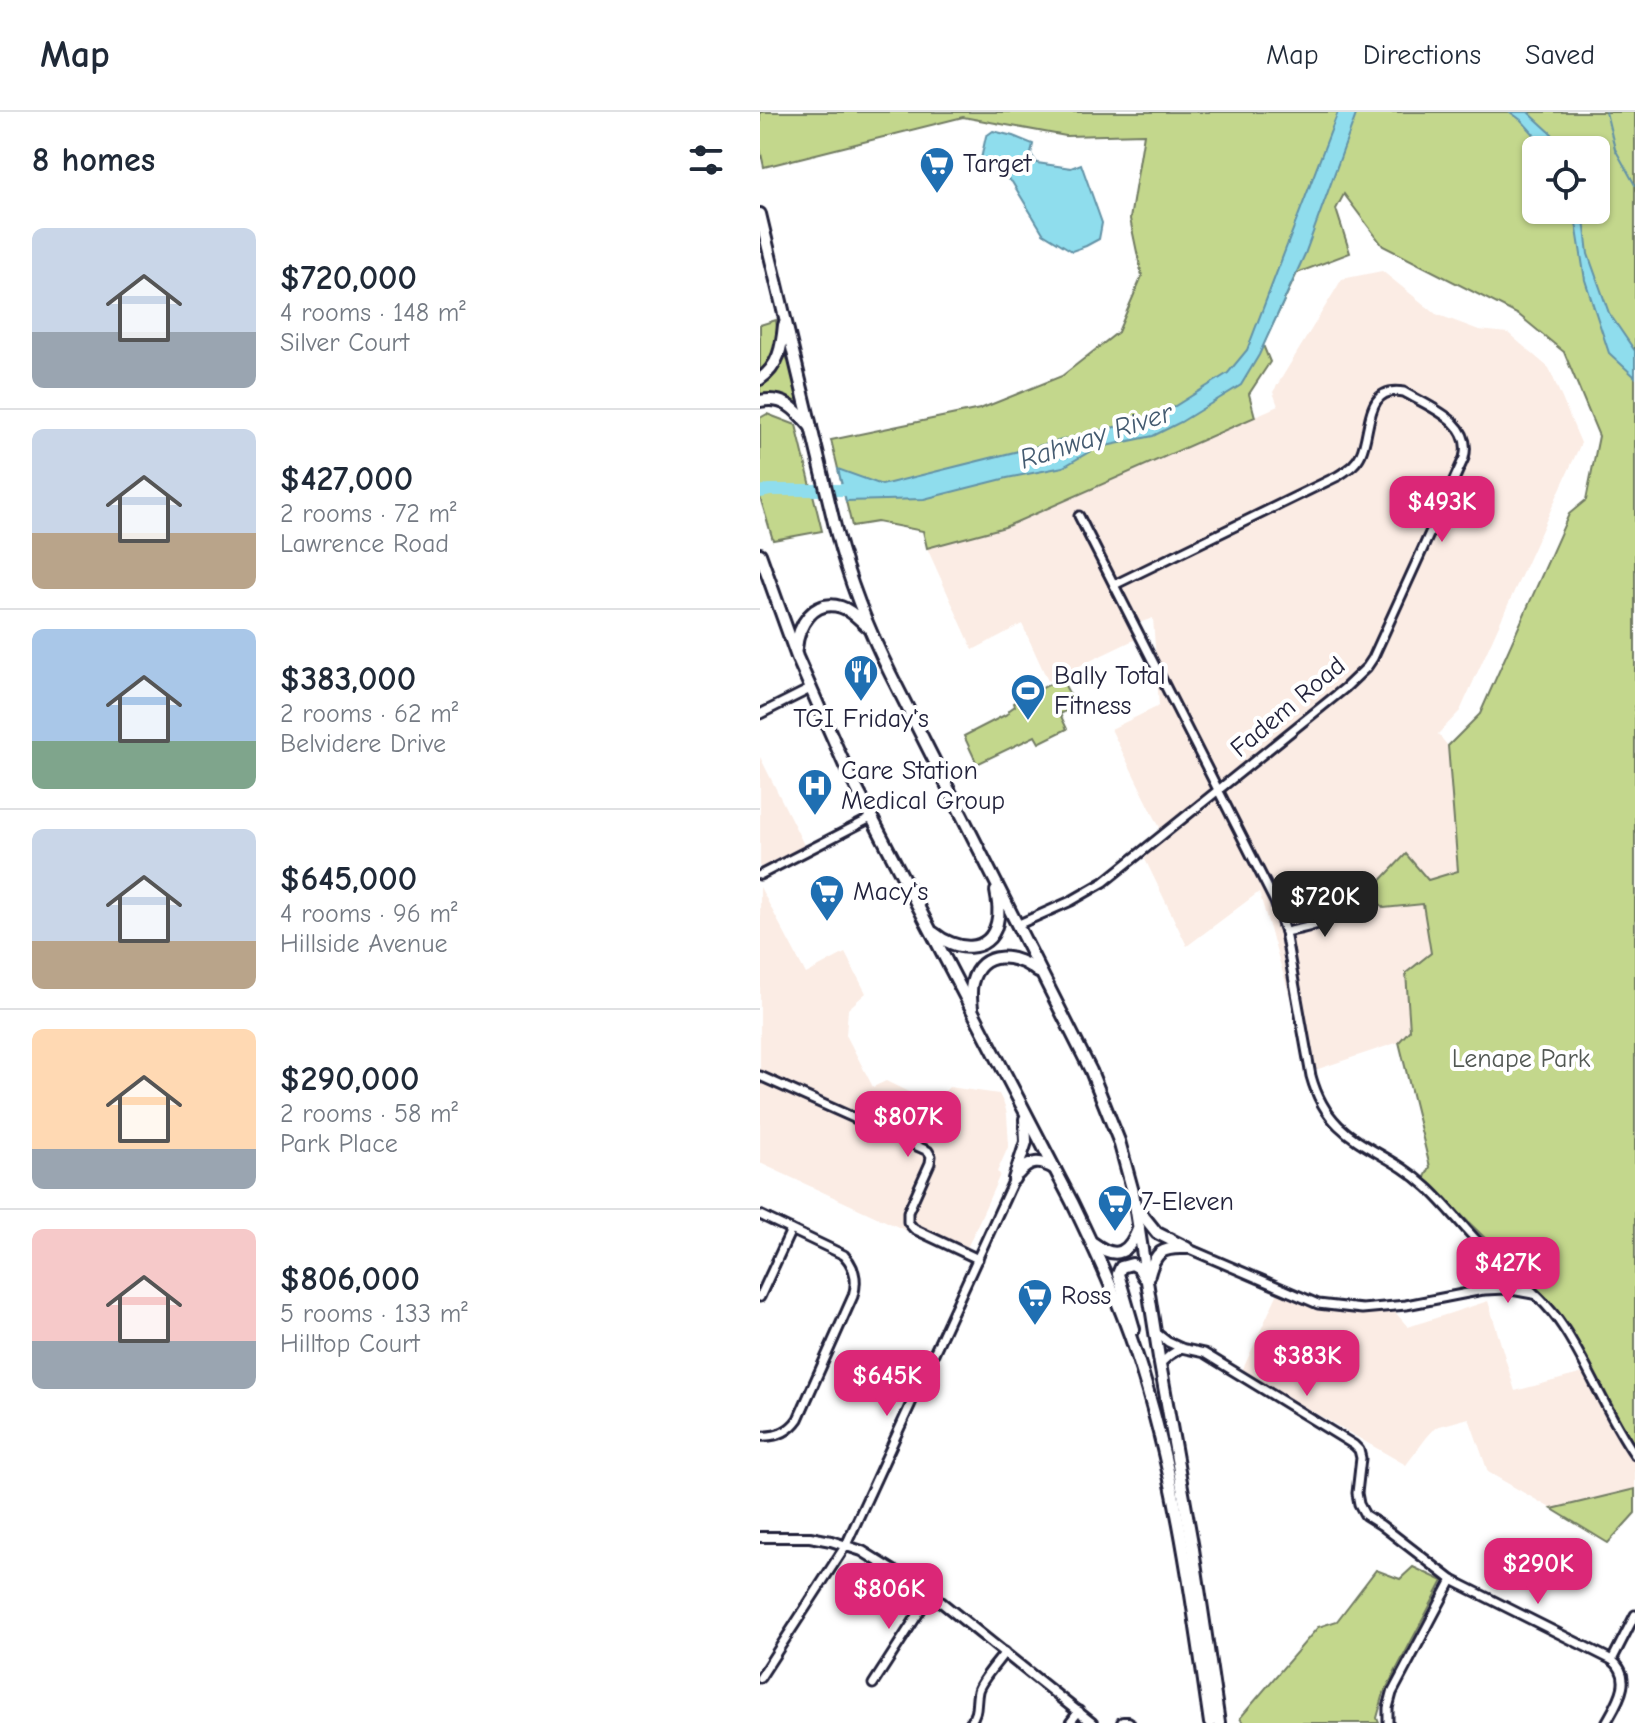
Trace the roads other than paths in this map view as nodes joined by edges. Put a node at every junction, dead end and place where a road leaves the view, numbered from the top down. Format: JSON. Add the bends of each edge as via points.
{"nodes":[{"id":1,"x":760,"y":214,"type":"edge"},
{"id":2,"x":785,"y":314,"type":"junction"},
{"id":3,"x":760,"y":379,"type":"edge"},
{"id":4,"x":760,"y":401,"type":"edge"},
{"id":5,"x":812,"y":429,"type":"junction"},
{"id":6,"x":1079,"y":516,"type":"dead end"},
{"id":7,"x":760,"y":554,"type":"edge"},
{"id":8,"x":1114,"y":585,"type":"junction"},
{"id":9,"x":869,"y":627,"type":"junction"},
{"id":10,"x":796,"y":654,"type":"junction"},
{"id":11,"x":810,"y":689,"type":"junction"},
{"id":12,"x":760,"y":714,"type":"edge"},
{"id":13,"x":1218,"y":790,"type":"junction"},
{"id":14,"x":871,"y":818,"type":"junction"},
{"id":15,"x":760,"y":875,"type":"edge"},
{"id":16,"x":994,"y":879,"type":"junction"},
{"id":17,"x":1346,"y":905,"type":"dead end"},
{"id":18,"x":1017,"y":925,"type":"junction"},
{"id":19,"x":929,"y":929,"type":"junction"},
{"id":20,"x":1285,"y":932,"type":"junction"},
{"id":21,"x":1043,"y":975,"type":"junction"},
{"id":22,"x":972,"y":1010,"type":"junction"},
{"id":23,"x":760,"y":1076,"type":"edge"},
{"id":24,"x":1023,"y":1110,"type":"junction"},
{"id":25,"x":1055,"y":1169,"type":"junction"},
{"id":26,"x":1014,"y":1179,"type":"junction"},
{"id":27,"x":1135,"y":1205,"type":"junction"},
{"id":28,"x":760,"y":1215,"type":"edge"},
{"id":29,"x":1139,"y":1226,"type":"junction"},
{"id":30,"x":791,"y":1230,"type":"junction"},
{"id":31,"x":1091,"y":1241,"type":"junction"},
{"id":32,"x":1482,"y":1246,"type":"junction"},
{"id":33,"x":1187,"y":1248,"type":"junction"},
{"id":34,"x":978,"y":1259,"type":"junction"},
{"id":35,"x":1505,"y":1268,"type":"junction"},
{"id":36,"x":1148,"y":1283,"type":"junction"},
{"id":37,"x":1483,"y":1290,"type":"junction"},
{"id":38,"x":1472,"y":1291,"type":"junction"},
{"id":39,"x":1536,"y":1295,"type":"junction"},
{"id":40,"x":760,"y":1297,"type":"edge"},
{"id":41,"x":1155,"y":1332,"type":"junction"},
{"id":42,"x":1181,"y":1348,"type":"junction"},
{"id":43,"x":1160,"y":1364,"type":"junction"},
{"id":44,"x":1142,"y":1371,"type":"junction"},
{"id":45,"x":760,"y":1436,"type":"edge"},
{"id":46,"x":1635,"y":1455,"type":"edge"},
{"id":47,"x":760,"y":1537,"type":"edge"},
{"id":48,"x":846,"y":1545,"type":"junction"},
{"id":49,"x":1452,"y":1580,"type":"junction"},
{"id":50,"x":931,"y":1594,"type":"junction"},
{"id":51,"x":1635,"y":1615,"type":"edge"},
{"id":52,"x":1005,"y":1652,"type":"junction"},
{"id":53,"x":1612,"y":1660,"type":"junction"},
{"id":54,"x":760,"y":1678,"type":"edge"},
{"id":55,"x":873,"y":1684,"type":"dead end"},
{"id":56,"x":1079,"y":1711,"type":"junction"},
{"id":57,"x":970,"y":1723,"type":"edge"},
{"id":58,"x":1070,"y":1723,"type":"edge"},
{"id":59,"x":1092,"y":1723,"type":"edge"},
{"id":60,"x":1210,"y":1723,"type":"edge"},
{"id":61,"x":1221,"y":1723,"type":"edge"},
{"id":62,"x":1388,"y":1723,"type":"edge"},
{"id":63,"x":1606,"y":1723,"type":"edge"}],
"edges":[{"from":1,"to":2,"type":"highway"},
{"from":2,"to":3,"type":"highway","via":[[778,357]]},
{"from":2,"to":5,"type":"highway"},
{"from":4,"to":5,"type":"highway","via":[[787,404]]},
{"from":5,"to":9,"type":"highway","via":[[845,563]]},
{"from":6,"to":8,"type":"street"},
{"from":7,"to":10,"type":"highway"},
{"from":8,"to":13,"type":"street"},
{"from":8,"to":13,"type":"street","name":"Fadem Road","via":[[1350,468],[1363,450],[1374,405],[1384,394],[1404,392],[1453,421],[1463,433],[1464,458],[1367,667]]},
{"from":9,"to":10,"type":"highway","via":[[841,607],[819,608],[802,624]]},
{"from":9,"to":16,"type":"highway"},
{"from":10,"to":11,"type":"highway"},
{"from":11,"to":12,"type":"street"},
{"from":11,"to":14,"type":"highway"},
{"from":13,"to":18,"type":"street","name":"Fadem Road","via":[[1104,882]]},
{"from":13,"to":20,"type":"street"},
{"from":14,"to":15,"type":"street"},
{"from":14,"to":19,"type":"highway"},
{"from":16,"to":18,"type":"highway"},
{"from":16,"to":19,"type":"highway","via":[[999,915],[986,940],[956,946]]},
{"from":17,"to":20,"type":"street","via":[[1315,926]]},
{"from":18,"to":21,"type":"highway"},
{"from":19,"to":22,"type":"highway"},
{"from":20,"to":32,"type":"street","via":[[1311,1076],[1324,1108],[1344,1132],[1417,1178]]},
{"from":21,"to":22,"type":"highway","via":[[1017,958],[991,960],[974,978]]},
{"from":21,"to":27,"type":"highway","via":[[1106,1105]]},
{"from":22,"to":24,"type":"highway"},
{"from":23,"to":34,"type":"street","via":[[928,1151],[930,1163],[908,1222]]},
{"from":24,"to":25,"type":"highway"},
{"from":24,"to":26,"type":"highway","via":[[1026,1142]]},
{"from":25,"to":26,"type":"highway","via":[[1033,1162]]},
{"from":25,"to":31,"type":"highway"},
{"from":26,"to":34,"type":"street"},
{"from":27,"to":29,"type":"highway"},
{"from":27,"to":33,"type":"highway","via":[[1157,1233]]},
{"from":28,"to":30,"type":"street"},
{"from":29,"to":31,"type":"highway","via":[[1133,1243],[1119,1253]]},
{"from":29,"to":36,"type":"highway"},
{"from":30,"to":40,"type":"street"},
{"from":30,"to":45,"type":"street","via":[[844,1255],[855,1272],[855,1289],[798,1419],[783,1432]]},
{"from":31,"to":44,"type":"highway"},
{"from":32,"to":35,"type":"street"},
{"from":32,"to":38,"type":"street","via":[[1486,1269]]},
{"from":33,"to":36,"type":"highway","via":[[1158,1254]]},
{"from":33,"to":38,"type":"street","via":[[1318,1304],[1362,1309]]},
{"from":34,"to":48,"type":"street"},
{"from":35,"to":37,"type":"street"},
{"from":35,"to":39,"type":"street"},
{"from":36,"to":41,"type":"highway"},
{"from":36,"to":44,"type":"highway","via":[[1135,1264],[1120,1269]]},
{"from":37,"to":38,"type":"street"},
{"from":37,"to":39,"type":"street"},
{"from":39,"to":46,"type":"street","via":[[1563,1326]]},
{"from":41,"to":42,"type":"street"},
{"from":41,"to":43,"type":"highway"},
{"from":42,"to":43,"type":"street"},
{"from":42,"to":49,"type":"street","via":[[1204,1353],[1354,1445],[1361,1458],[1357,1493],[1362,1509]]},
{"from":43,"to":61,"type":"highway"},
{"from":44,"to":60,"type":"highway","via":[[1177,1506]]},
{"from":47,"to":48,"type":"main road","via":[[810,1537]]},
{"from":48,"to":50,"type":"main road"},
{"from":48,"to":54,"type":"street"},
{"from":49,"to":53,"type":"street"},
{"from":49,"to":62,"type":"street","via":[[1392,1693]]},
{"from":50,"to":52,"type":"main road"},
{"from":50,"to":55,"type":"street"},
{"from":51,"to":53,"type":"street"},
{"from":52,"to":56,"type":"main road"},
{"from":52,"to":57,"type":"street","via":[[978,1691]]},
{"from":53,"to":63,"type":"street","via":[[1624,1681]]},
{"from":56,"to":58,"type":"street"},
{"from":56,"to":59,"type":"main road"}]}
